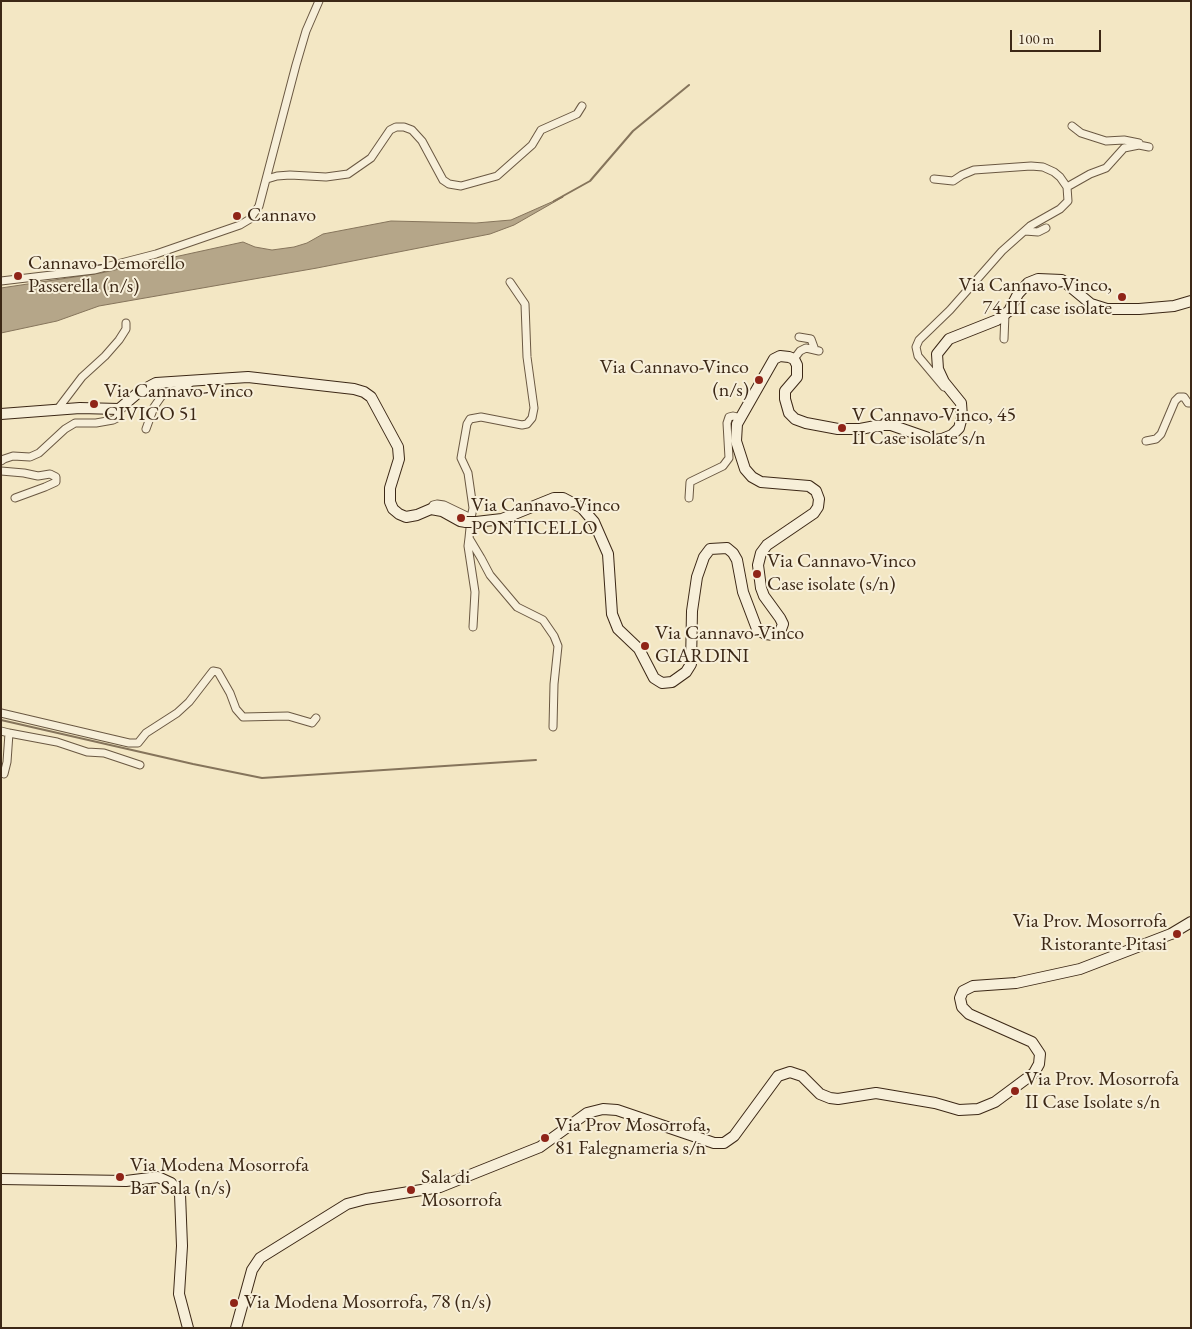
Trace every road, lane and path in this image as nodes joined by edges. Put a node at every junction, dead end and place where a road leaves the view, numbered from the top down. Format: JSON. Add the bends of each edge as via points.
{"nodes":[{"id":1,"x":319,"y":1,"type":"edge"},
{"id":2,"x":582,"y":106,"type":"dead end"},
{"id":3,"x":1072,"y":126,"type":"dead end"},
{"id":4,"x":267,"y":179,"type":"junction"},
{"id":5,"x":934,"y":179,"type":"dead end"},
{"id":6,"x":1068,"y":187,"type":"junction"},
{"id":7,"x":1046,"y":228,"type":"dead end"},
{"id":8,"x":1025,"y":231,"type":"junction"},
{"id":9,"x":1,"y":282,"type":"edge"},
{"id":10,"x":510,"y":282,"type":"dead end"},
{"id":11,"x":1191,"y":301,"type":"edge"},
{"id":12,"x":1006,"y":314,"type":"junction"},
{"id":13,"x":126,"y":323,"type":"dead end"},
{"id":14,"x":799,"y":337,"type":"dead end"},
{"id":15,"x":1004,"y":339,"type":"dead end"},
{"id":16,"x":794,"y":359,"type":"junction"},
{"id":17,"x":193,"y":380,"type":"junction"},
{"id":18,"x":956,"y":396,"type":"junction"},
{"id":19,"x":1191,"y":403,"type":"edge"},
{"id":20,"x":119,"y":409,"type":"junction"},
{"id":21,"x":57,"y":410,"type":"junction"},
{"id":22,"x":1,"y":414,"type":"edge"},
{"id":23,"x":741,"y":418,"type":"junction"},
{"id":24,"x":146,"y":429,"type":"dead end"},
{"id":25,"x":1146,"y":442,"type":"dead end"},
{"id":26,"x":1,"y":461,"type":"edge"},
{"id":27,"x":1,"y":471,"type":"edge"},
{"id":28,"x":15,"y":498,"type":"dead end"},
{"id":29,"x":689,"y":498,"type":"dead end"},
{"id":30,"x":471,"y":521,"type":"junction"},
{"id":31,"x":469,"y":538,"type":"junction"},
{"id":32,"x":473,"y":627,"type":"dead end"},
{"id":33,"x":1,"y":713,"type":"edge"},
{"id":34,"x":316,"y":718,"type":"dead end"},
{"id":35,"x":554,"y":727,"type":"dead end"},
{"id":36,"x":5,"y":732,"type":"edge"},
{"id":37,"x":140,"y":765,"type":"dead end"},
{"id":38,"x":4,"y":774,"type":"dead end"},
{"id":39,"x":1191,"y":922,"type":"edge"},
{"id":40,"x":1,"y":1179,"type":"edge"},
{"id":41,"x":188,"y":1328,"type":"edge"},
{"id":42,"x":236,"y":1328,"type":"edge"}],
"edges":[{"from":1,"to":4,"type":"street","via":[[296,65]]},
{"from":2,"to":4,"type":"street","via":[[577,114],[542,130],[532,145],[497,176],[462,186],[443,180],[422,141],[412,130],[404,127],[390,130],[371,158],[348,174],[326,177],[290,175]]},
{"from":3,"to":6,"type":"street","via":[[1081,133],[1106,141],[1129,140],[1149,147],[1124,148],[1106,168]]},
{"from":4,"to":9,"type":"street","via":[[257,212],[240,225],[156,254],[94,270]]},
{"from":5,"to":6,"type":"street","via":[[953,180],[974,170],[1031,166],[1054,172]]},
{"from":6,"to":8,"type":"street","via":[[1068,201]]},
{"from":7,"to":8,"type":"street","via":[[1038,232]]},
{"from":8,"to":18,"type":"street","via":[[980,274],[916,347],[918,356],[930,371]]},
{"from":10,"to":30,"type":"street","via":[[526,304],[527,357],[534,408],[527,424],[481,417],[470,419],[467,424],[461,458],[468,473],[473,508]]},
{"from":11,"to":12,"type":"street","via":[[1174,306],[1107,309],[1091,304],[1062,280],[1038,280],[1028,283]]},
{"from":12,"to":15,"type":"street"},
{"from":12,"to":18,"type":"street","via":[[949,339],[937,354],[938,370]]},
{"from":13,"to":21,"type":"street","via":[[120,340],[82,377]]},
{"from":14,"to":16,"type":"street","via":[[811,339],[817,350],[806,348]]},
{"from":16,"to":18,"type":"street","via":[[797,376],[785,391],[786,406],[795,419],[806,423],[853,429],[891,425],[942,440],[952,435],[962,417],[961,403]]},
{"from":16,"to":23,"type":"street","via":[[774,358]]},
{"from":17,"to":20,"type":"street","via":[[156,383]]},
{"from":17,"to":24,"type":"street","via":[[187,386],[162,394]]},
{"from":17,"to":30,"type":"street","via":[[248,377],[364,392],[398,447],[399,459],[390,488],[393,509],[406,517],[431,509],[460,521]]},
{"from":19,"to":25,"type":"street","via":[[1179,397],[1161,434]]},
{"from":20,"to":21,"type":"street"},
{"from":20,"to":26,"type":"street","via":[[117,418],[113,420],[76,423],[30,457],[13,456]]},
{"from":21,"to":22,"type":"street"},
{"from":23,"to":29,"type":"street","via":[[730,417],[727,423],[729,458],[723,466],[690,482]]},
{"from":23,"to":30,"type":"street","via":[[736,428],[736,441],[752,477],[761,482],[809,486],[816,491],[818,507],[761,553],[758,565],[761,588],[783,624],[780,632],[774,635],[758,629],[743,592],[734,553],[727,548],[710,548],[697,577],[692,612],[691,664],[672,682],[662,683],[654,678],[639,650],[618,629],[612,614],[608,554],[594,522],[582,508],[563,498],[554,498],[502,519]]},
{"from":27,"to":28,"type":"street","via":[[56,477],[56,482]]},
{"from":30,"to":31,"type":"street"},
{"from":31,"to":32,"type":"street","via":[[475,592]]},
{"from":31,"to":35,"type":"street","via":[[500,589],[517,607],[543,620],[554,636],[558,646]]},
{"from":33,"to":34,"type":"street","via":[[138,743],[146,733],[189,702],[213,671],[218,672],[243,717],[288,716],[312,722]]},
{"from":36,"to":37,"type":"street","via":[[57,742],[87,752],[104,753]]},
{"from":36,"to":38,"type":"street","via":[[8,762]]},
{"from":39,"to":42,"type":"street","via":[[1171,934],[1080,969],[1016,983],[973,986],[963,991],[960,998],[962,1007],[969,1014],[1032,1042],[1040,1054],[1034,1073],[995,1102],[978,1109],[959,1110],[876,1093],[830,1098],[820,1094],[802,1076],[790,1072],[778,1076],[734,1136],[724,1143],[714,1143],[617,1110],[587,1113],[540,1147],[440,1187],[347,1204],[260,1258],[252,1270]]},
{"from":40,"to":41,"type":"street","via":[[126,1181],[158,1177],[170,1183],[180,1194],[182,1246],[179,1294]]}]}
